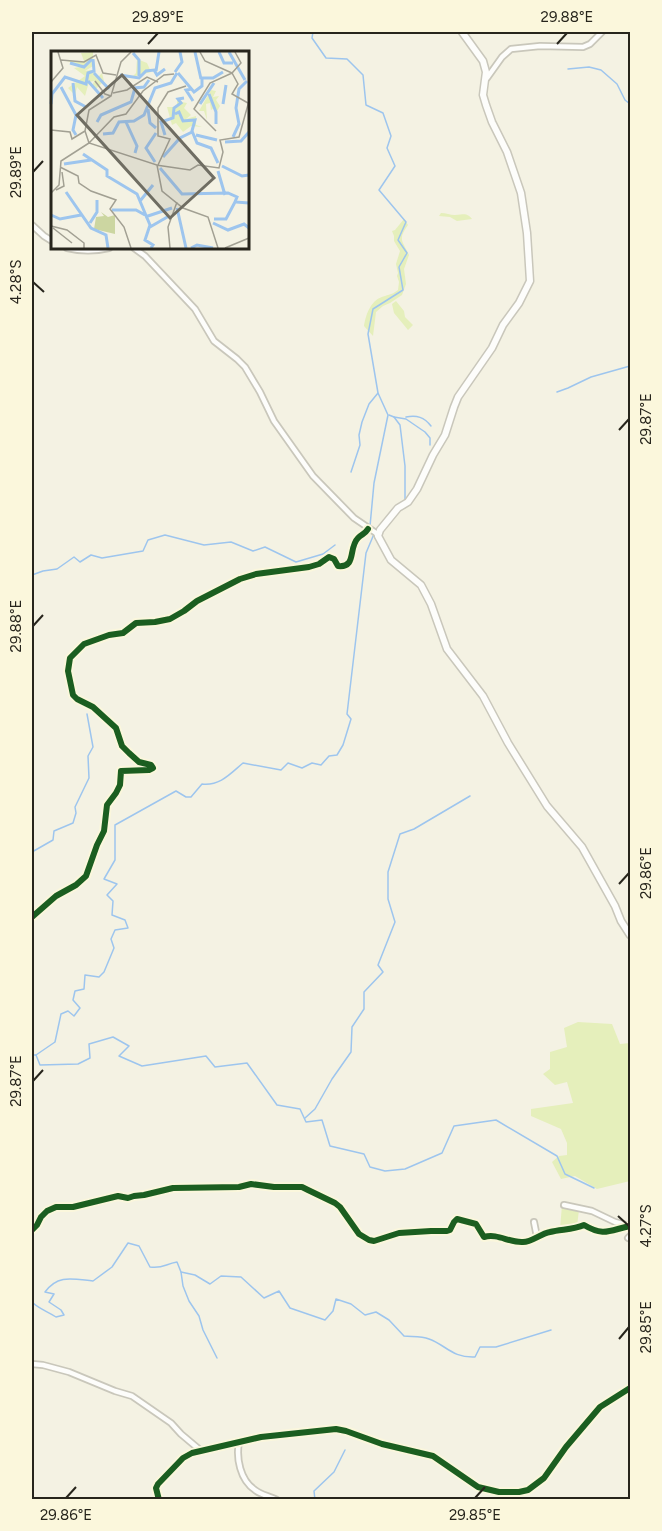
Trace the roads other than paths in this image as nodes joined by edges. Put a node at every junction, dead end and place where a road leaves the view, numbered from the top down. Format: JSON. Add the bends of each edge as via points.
{"nodes":[{"id":1,"x":462,"y":32,"type":"edge"},
{"id":2,"x":602,"y":32,"type":"edge"},
{"id":3,"x":487,"y":78,"type":"junction"},
{"id":4,"x":32,"y":225,"type":"edge"},
{"id":5,"x":51,"y":240,"type":"edge"},
{"id":6,"x":72,"y":249,"type":"edge"},
{"id":7,"x":104,"y":249,"type":"edge"},
{"id":8,"x":136,"y":249,"type":"edge"},
{"id":9,"x":368,"y":529,"type":"junction"},
{"id":10,"x":379,"y":538,"type":"junction"},
{"id":11,"x":32,"y":917,"type":"edge"},
{"id":12,"x":630,"y":935,"type":"edge"},
{"id":13,"x":564,"y":1205,"type":"dead end"},
{"id":14,"x":534,"y":1222,"type":"dead end"},
{"id":15,"x":630,"y":1226,"type":"edge"},
{"id":16,"x":32,"y":1230,"type":"edge"},
{"id":17,"x":537,"y":1237,"type":"junction"},
{"id":18,"x":32,"y":1364,"type":"edge"},
{"id":19,"x":630,"y":1388,"type":"edge"},
{"id":20,"x":239,"y":1442,"type":"junction"},
{"id":21,"x":200,"y":1450,"type":"junction"},
{"id":22,"x":159,"y":1500,"type":"edge"},
{"id":23,"x":277,"y":1500,"type":"edge"}],
"edges":[{"from":1,"to":3,"type":"main road","via":[[483,61]]},
{"from":2,"to":3,"type":"street","via":[[583,47],[512,49]]},
{"from":3,"to":10,"type":"main road","via":[[483,93],[486,105],[521,192],[530,281],[492,348],[458,397],[445,435],[419,485],[410,500],[380,530]]},
{"from":4,"to":5,"type":"street"},
{"from":6,"to":7,"type":"street"},
{"from":8,"to":9,"type":"street","via":[[195,309],[213,339],[251,375],[274,421],[306,467]]},
{"from":9,"to":10,"type":"street"},
{"from":9,"to":11,"type":"street","via":[[356,540],[346,566],[338,566],[329,557],[309,567],[249,576],[167,620],[136,623],[121,634],[84,644],[70,658],[68,671],[73,695],[116,728],[129,753],[153,768],[121,771],[120,785],[106,805],[104,831],[86,876]]},
{"from":10,"to":12,"type":"main road","via":[[391,560],[422,585],[447,649],[483,696],[547,806],[581,846]]},
{"from":13,"to":15,"type":"street"},
{"from":14,"to":17,"type":"street"},
{"from":15,"to":17,"type":"street","via":[[608,1233],[584,1226]]},
{"from":16,"to":17,"type":"street","via":[[47,1211],[56,1208],[173,1188],[251,1184],[302,1187],[335,1203],[359,1234],[369,1240],[399,1233],[447,1231],[457,1219],[476,1224],[484,1237],[524,1242]]},
{"from":18,"to":21,"type":"street","via":[[69,1372],[132,1396],[171,1423]]},
{"from":19,"to":20,"type":"street","via":[[600,1407],[544,1478],[519,1492],[478,1487],[433,1456],[336,1429]]},
{"from":20,"to":21,"type":"street"},
{"from":20,"to":23,"type":"street","via":[[240,1466],[246,1480],[257,1492]]},
{"from":21,"to":22,"type":"street","via":[[186,1455],[158,1484]]}]}
